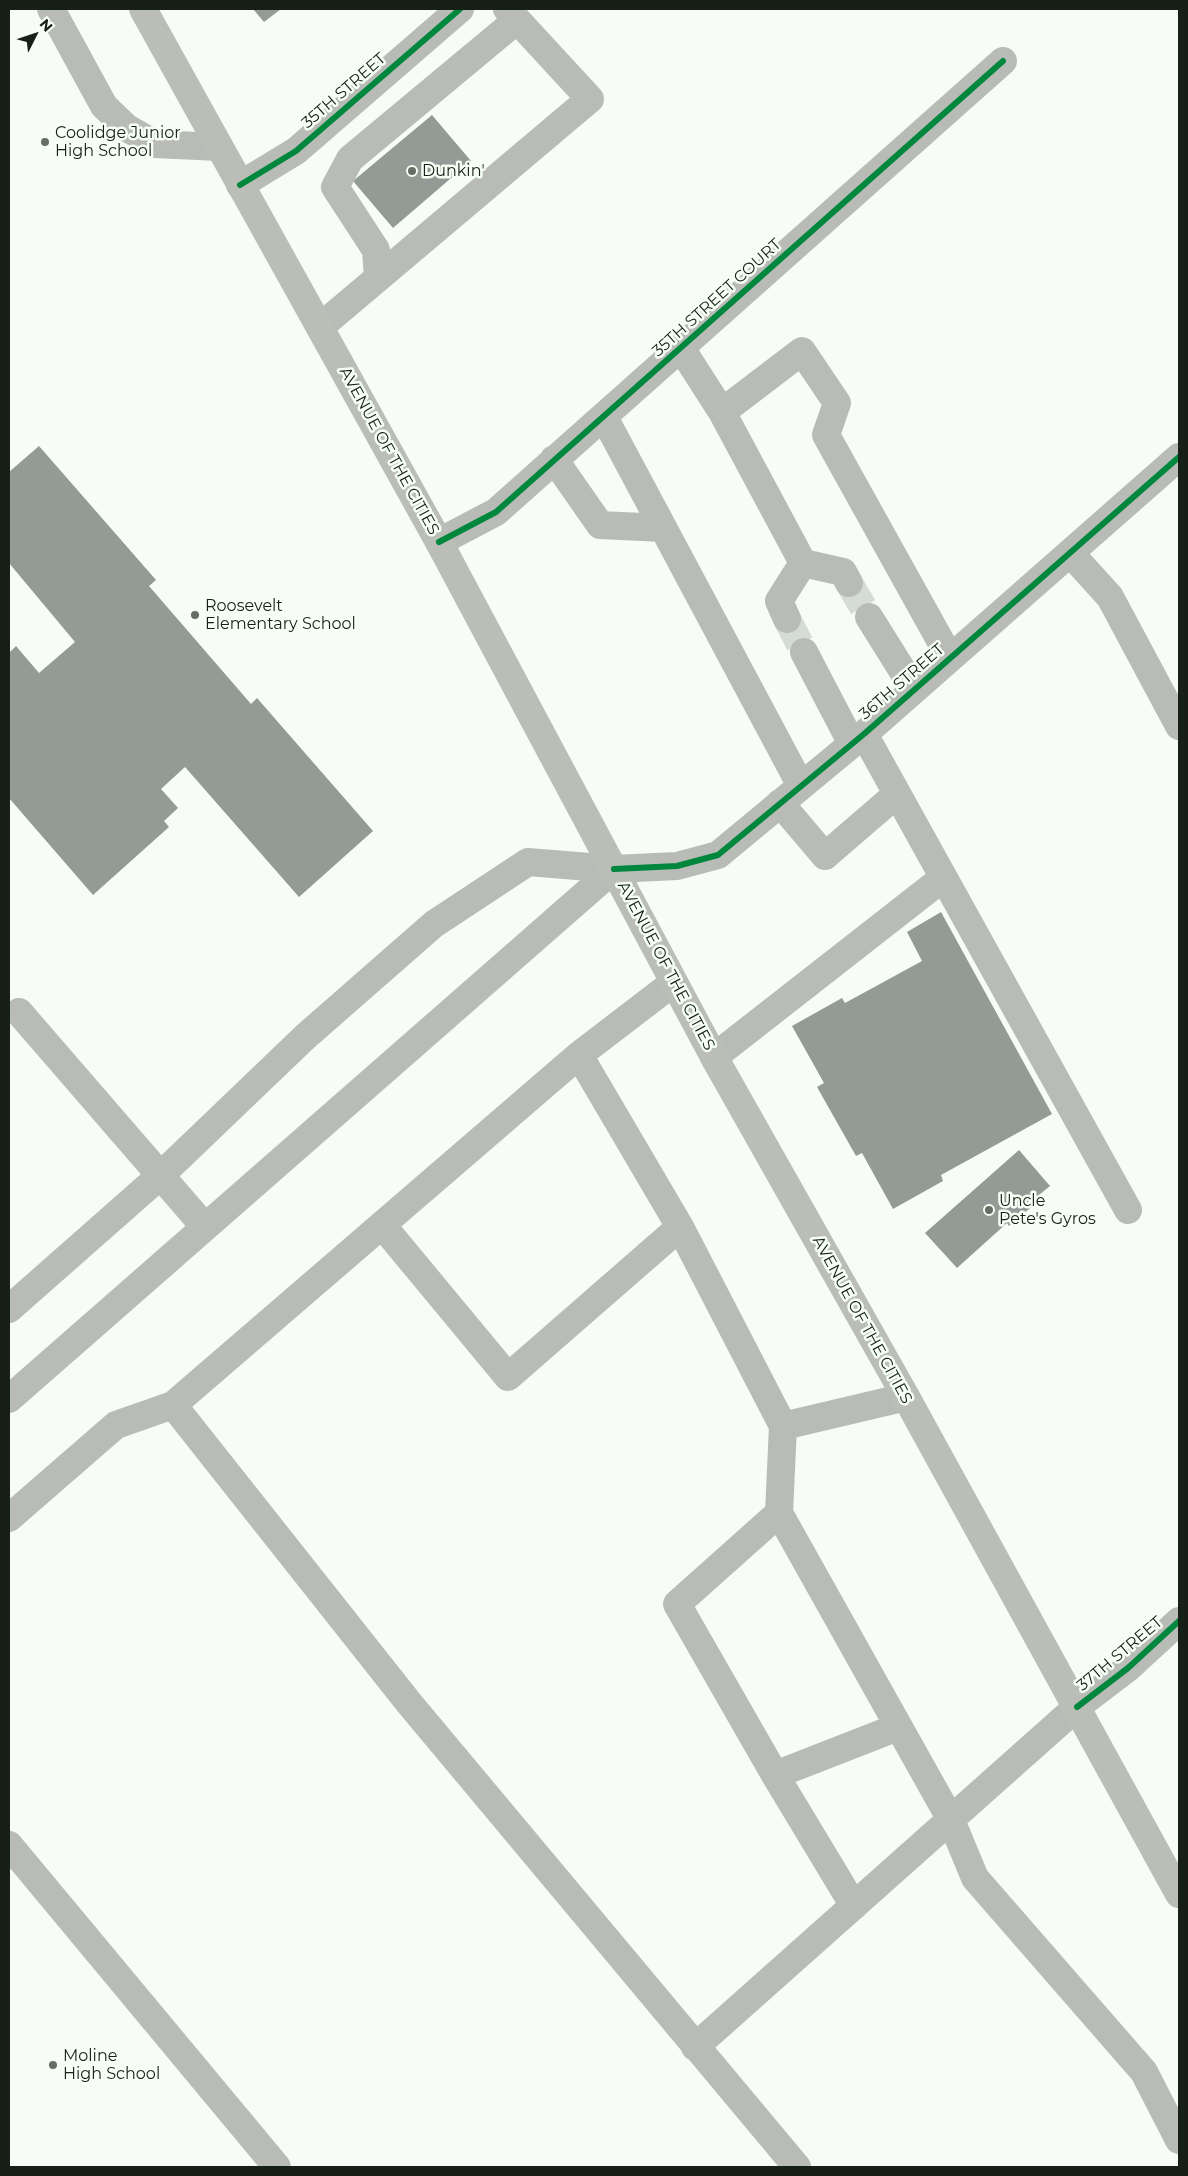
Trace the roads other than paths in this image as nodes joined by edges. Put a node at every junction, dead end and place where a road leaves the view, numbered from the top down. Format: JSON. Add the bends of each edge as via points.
{"nodes":[{"id":1,"x":51,"y":9,"type":"edge"},
{"id":2,"x":143,"y":9,"type":"edge"},
{"id":3,"x":460,"y":9,"type":"edge"},
{"id":4,"x":512,"y":14,"type":"edge"},
{"id":5,"x":1003,"y":61,"type":"dead end"},
{"id":6,"x":219,"y":147,"type":"junction"},
{"id":7,"x":240,"y":185,"type":"junction"},
{"id":8,"x":378,"y":278,"type":"junction"},
{"id":9,"x":320,"y":326,"type":"junction"},
{"id":10,"x":681,"y":348,"type":"junction"},
{"id":11,"x":722,"y":412,"type":"junction"},
{"id":12,"x":604,"y":417,"type":"junction"},
{"id":13,"x":1179,"y":457,"type":"edge"},
{"id":14,"x":554,"y":459,"type":"junction"},
{"id":15,"x":663,"y":528,"type":"junction"},
{"id":16,"x":439,"y":542,"type":"junction"},
{"id":17,"x":1071,"y":554,"type":"junction"},
{"id":18,"x":803,"y":563,"type":"junction"},
{"id":19,"x":850,"y":583,"type":"tunnel mouth"},
{"id":20,"x":869,"y":617,"type":"tunnel mouth"},
{"id":21,"x":787,"y":619,"type":"tunnel mouth"},
{"id":22,"x":804,"y":652,"type":"tunnel mouth"},
{"id":23,"x":950,"y":658,"type":"junction"},
{"id":24,"x":914,"y":689,"type":"junction"},
{"id":25,"x":1179,"y":726,"type":"edge"},
{"id":26,"x":858,"y":739,"type":"junction"},
{"id":27,"x":801,"y":786,"type":"junction"},
{"id":28,"x":897,"y":794,"type":"junction"},
{"id":29,"x":780,"y":803,"type":"junction"},
{"id":30,"x":614,"y":869,"type":"junction"},
{"id":31,"x":943,"y":878,"type":"junction"},
{"id":32,"x":673,"y":983,"type":"junction"},
{"id":33,"x":19,"y":1012,"type":"dead end"},
{"id":34,"x":579,"y":1055,"type":"junction"},
{"id":35,"x":714,"y":1057,"type":"junction"},
{"id":36,"x":161,"y":1175,"type":"junction"},
{"id":37,"x":1128,"y":1210,"type":"dead end"},
{"id":38,"x":382,"y":1225,"type":"junction"},
{"id":39,"x":205,"y":1227,"type":"junction"},
{"id":40,"x":680,"y":1227,"type":"junction"},
{"id":41,"x":9,"y":1309,"type":"edge"},
{"id":42,"x":906,"y":1397,"type":"junction"},
{"id":43,"x":9,"y":1399,"type":"edge"},
{"id":44,"x":173,"y":1405,"type":"junction"},
{"id":45,"x":783,"y":1426,"type":"junction"},
{"id":46,"x":779,"y":1513,"type":"junction"},
{"id":47,"x":9,"y":1518,"type":"edge"},
{"id":48,"x":1179,"y":1621,"type":"edge"},
{"id":49,"x":1077,"y":1708,"type":"junction"},
{"id":50,"x":898,"y":1727,"type":"junction"},
{"id":51,"x":774,"y":1776,"type":"junction"},
{"id":52,"x":951,"y":1820,"type":"junction"},
{"id":53,"x":9,"y":1845,"type":"edge"},
{"id":54,"x":1179,"y":1894,"type":"edge"},
{"id":55,"x":854,"y":1906,"type":"junction"},
{"id":56,"x":695,"y":2047,"type":"junction"},
{"id":57,"x":1179,"y":2140,"type":"edge"},
{"id":58,"x":277,"y":2167,"type":"edge"},
{"id":59,"x":797,"y":2167,"type":"edge"}],
"edges":[{"from":1,"to":6,"type":"street","via":[[104,106],[127,128],[155,144]]},
{"from":2,"to":6,"type":"main road","name":"AVENUE OF THE CITIES"},
{"from":3,"to":7,"type":"street","name":"35TH STREET","via":[[296,151]]},
{"from":4,"to":8,"type":"street","via":[[350,159],[335,187],[376,250]]},
{"from":4,"to":8,"type":"street","via":[[590,99]]},
{"from":5,"to":10,"type":"street","name":"35TH STREET COURT"},
{"from":6,"to":7,"type":"main road","name":"AVENUE OF THE CITIES"},
{"from":7,"to":9,"type":"main road","name":"AVENUE OF THE CITIES"},
{"from":8,"to":9,"type":"street"},
{"from":9,"to":16,"type":"main road","name":"AVENUE OF THE CITIES"},
{"from":10,"to":11,"type":"street"},
{"from":10,"to":12,"type":"street","name":"35TH STREET COURT"},
{"from":11,"to":18,"type":"street"},
{"from":11,"to":23,"type":"street","via":[[802,351],[837,403],[826,436]]},
{"from":12,"to":14,"type":"street","name":"35TH STREET COURT"},
{"from":12,"to":15,"type":"street"},
{"from":13,"to":17,"type":"street","name":"36TH STREET"},
{"from":14,"to":15,"type":"street","via":[[600,525]]},
{"from":14,"to":16,"type":"street","name":"35TH STREET COURT","via":[[496,512]]},
{"from":15,"to":27,"type":"street"},
{"from":16,"to":30,"type":"main road","name":"AVENUE OF THE CITIES"},
{"from":17,"to":23,"type":"street","name":"36TH STREET"},
{"from":17,"to":25,"type":"street","via":[[1110,597]]},
{"from":18,"to":19,"type":"street","via":[[843,572]]},
{"from":18,"to":21,"type":"street","via":[[779,601]]},
{"from":20,"to":24,"type":"street"},
{"from":22,"to":26,"type":"street"},
{"from":23,"to":24,"type":"street","name":"36TH STREET"},
{"from":24,"to":26,"type":"street","name":"36TH STREET"},
{"from":26,"to":27,"type":"street","name":"36TH STREET"},
{"from":26,"to":28,"type":"street"},
{"from":27,"to":29,"type":"street","name":"36TH STREET"},
{"from":28,"to":29,"type":"street","via":[[825,856]]},
{"from":28,"to":31,"type":"street"},
{"from":29,"to":30,"type":"street","name":"36TH STREET","via":[[718,855],[677,866]]},
{"from":30,"to":32,"type":"main road","name":"AVENUE OF THE CITIES"},
{"from":30,"to":36,"type":"street","name":"36TH STREET","via":[[528,862],[442,919],[305,1037]]},
{"from":30,"to":39,"type":"street"},
{"from":31,"to":35,"type":"street"},
{"from":31,"to":37,"type":"street"},
{"from":32,"to":34,"type":"street"},
{"from":32,"to":35,"type":"main road","name":"AVENUE OF THE CITIES"},
{"from":33,"to":36,"type":"street"},
{"from":34,"to":38,"type":"street"},
{"from":34,"to":40,"type":"street"},
{"from":35,"to":42,"type":"main road","name":"AVENUE OF THE CITIES"},
{"from":36,"to":39,"type":"street"},
{"from":36,"to":41,"type":"street","name":"36TH STREET"},
{"from":38,"to":40,"type":"street","via":[[508,1377]]},
{"from":38,"to":44,"type":"street"},
{"from":39,"to":43,"type":"street"},
{"from":40,"to":45,"type":"street"},
{"from":42,"to":45,"type":"street"},
{"from":42,"to":49,"type":"main road","name":"AVENUE OF THE CITIES"},
{"from":44,"to":47,"type":"street","via":[[116,1425]]},
{"from":44,"to":56,"type":"street","via":[[409,1703]]},
{"from":45,"to":46,"type":"street"},
{"from":46,"to":50,"type":"street"},
{"from":46,"to":51,"type":"street","via":[[677,1604]]},
{"from":48,"to":49,"type":"street","name":"37TH STREET","via":[[1128,1668]]},
{"from":49,"to":52,"type":"street","name":"37TH STREET"},
{"from":49,"to":54,"type":"main road","name":"AVENUE OF THE CITIES"},
{"from":50,"to":51,"type":"street"},
{"from":50,"to":52,"type":"street"},
{"from":51,"to":55,"type":"street"},
{"from":52,"to":55,"type":"street","name":"37TH STREET"},
{"from":52,"to":57,"type":"street","via":[[975,1878],[1144,2072]]},
{"from":53,"to":58,"type":"street"},
{"from":55,"to":56,"type":"street","name":"37TH STREET"},
{"from":56,"to":59,"type":"street"}]}
